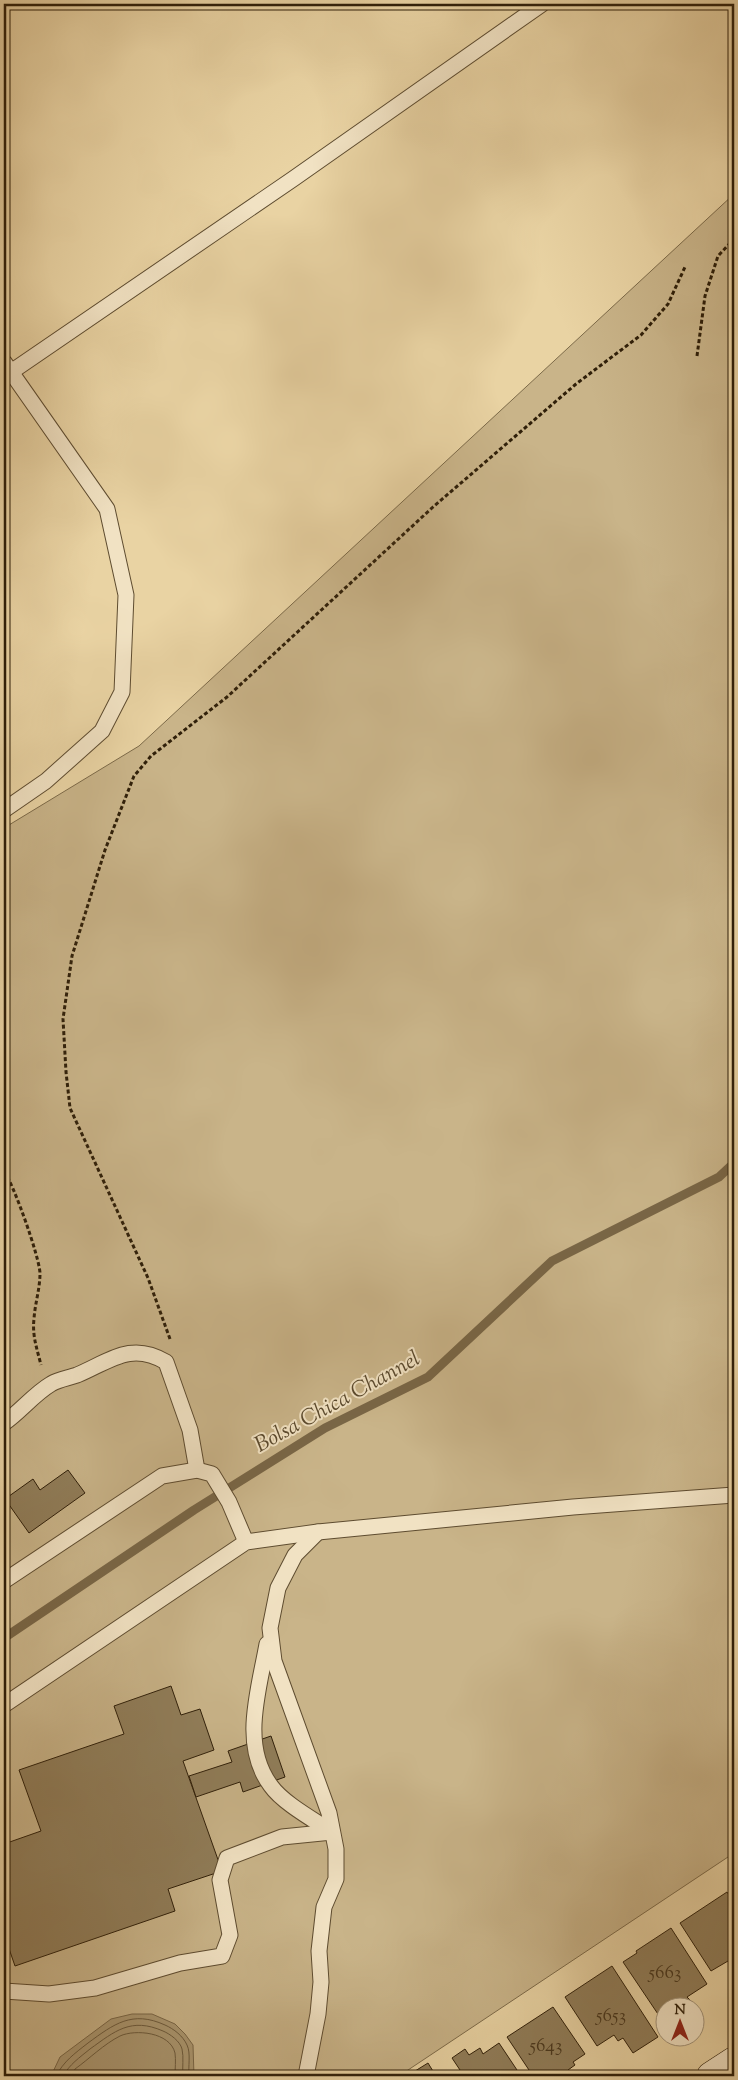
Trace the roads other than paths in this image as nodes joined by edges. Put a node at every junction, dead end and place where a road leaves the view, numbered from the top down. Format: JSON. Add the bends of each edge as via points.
{"nodes":[{"id":1,"x":542,"y":4,"type":"edge"},
{"id":2,"x":7,"y":367,"type":"edge"},
{"id":3,"x":4,"y":810,"type":"edge"},
{"id":4,"x":4,"y":1423,"type":"edge"},
{"id":5,"x":204,"y":1472,"type":"junction"},
{"id":6,"x":734,"y":1495,"type":"edge"},
{"id":7,"x":318,"y":1532,"type":"junction"},
{"id":8,"x":246,"y":1542,"type":"junction"},
{"id":9,"x":4,"y":1581,"type":"edge"},
{"id":10,"x":270,"y":1628,"type":"junction"},
{"id":11,"x":4,"y":1705,"type":"edge"},
{"id":12,"x":332,"y":1832,"type":"junction"},
{"id":13,"x":4,"y":1991,"type":"edge"},
{"id":14,"x":734,"y":2061,"type":"edge"},
{"id":15,"x":306,"y":2076,"type":"edge"},
{"id":16,"x":711,"y":2076,"type":"edge"}],
"edges":[{"from":1,"to":2,"type":"lane","via":[[301,174]]},
{"from":2,"to":3,"type":"lane","via":[[107,508],[126,595],[122,692],[102,731],[46,781]]},
{"from":4,"to":5,"type":"lane","via":[[52,1383],[104,1361],[131,1353],[151,1353],[166,1362]]},
{"from":5,"to":8,"type":"lane","via":[[229,1502]]},
{"from":5,"to":9,"type":"lane","via":[[162,1476]]},
{"from":6,"to":7,"type":"lane"},
{"from":7,"to":8,"type":"lane"},
{"from":7,"to":10,"type":"lane","via":[[290,1563],[278,1588]]},
{"from":8,"to":11,"type":"lane"},
{"from":10,"to":12,"type":"lane","via":[[274,1661],[329,1813]]},
{"from":10,"to":12,"type":"lane","via":[[253,1732],[257,1759],[271,1787]]},
{"from":12,"to":13,"type":"lane","via":[[282,1838],[227,1858],[220,1880],[230,1935],[222,1956],[180,1963],[95,1988],[49,1994]]},
{"from":12,"to":15,"type":"lane","via":[[336,1849],[336,1879],[324,1907],[318,1951],[321,1982],[318,2014]]},
{"from":14,"to":16,"type":"street"}]}
